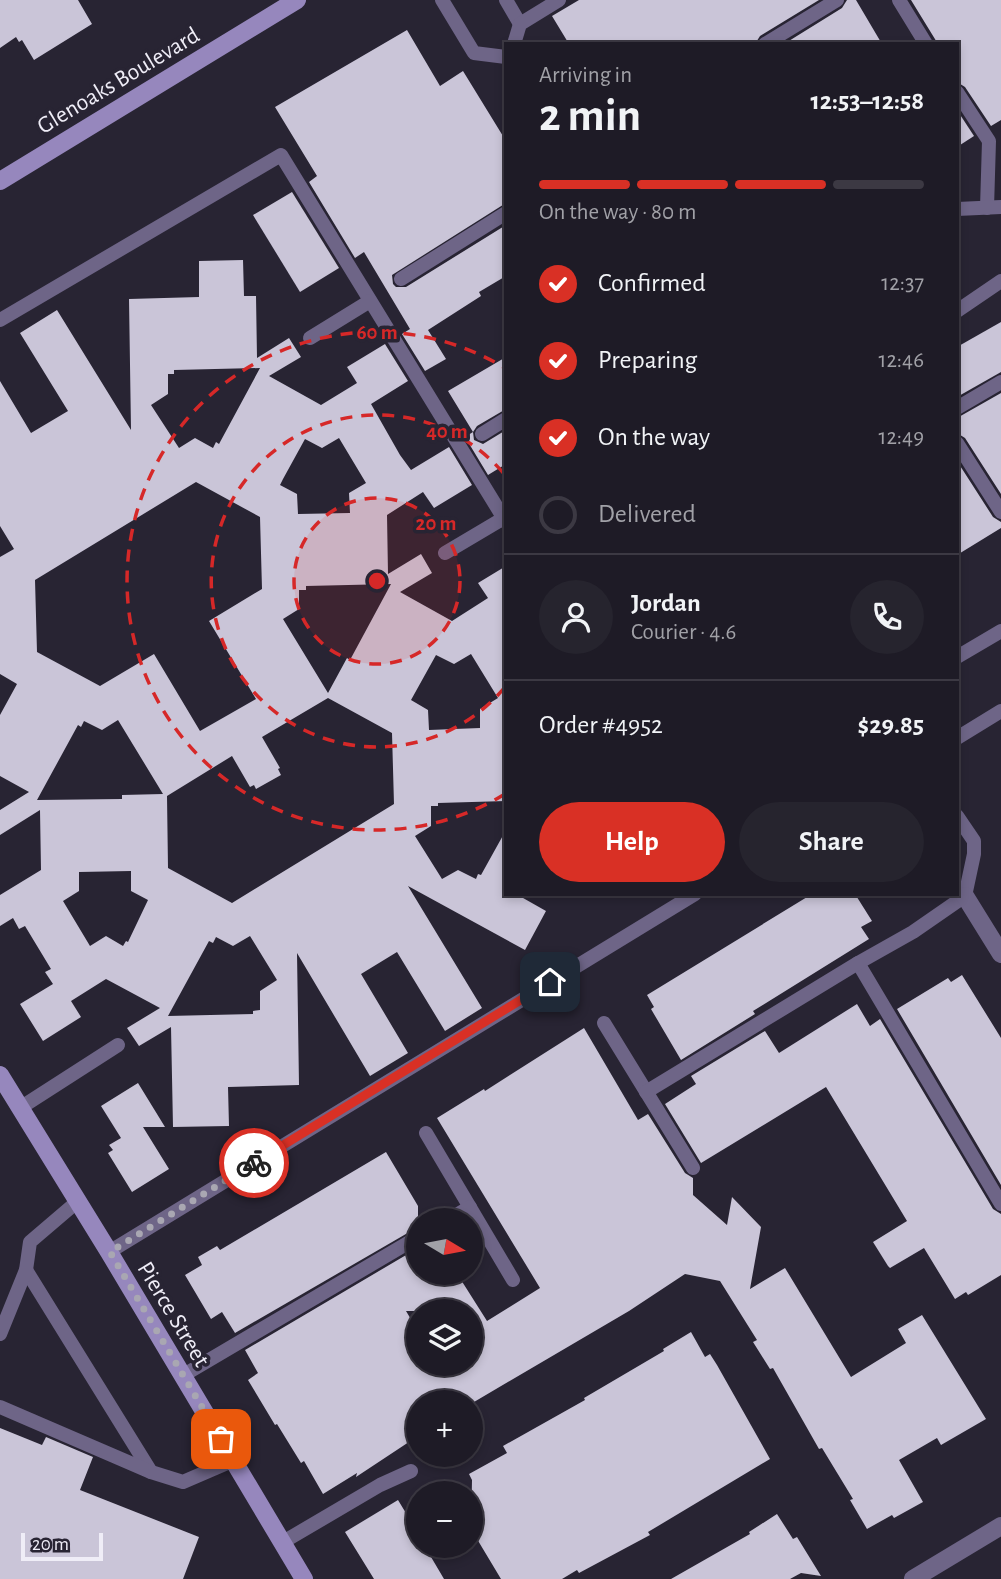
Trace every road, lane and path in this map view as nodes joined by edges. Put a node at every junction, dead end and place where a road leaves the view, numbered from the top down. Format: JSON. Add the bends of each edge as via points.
{"nodes":[{"id":1,"x":298,"y":0,"type":"edge"},
{"id":2,"x":442,"y":0,"type":"edge"},
{"id":3,"x":506,"y":0,"type":"edge"},
{"id":4,"x":559,"y":0,"type":"edge"},
{"id":5,"x":837,"y":0,"type":"edge"},
{"id":6,"x":899,"y":0,"type":"edge"},
{"id":7,"x":520,"y":24,"type":"junction"},
{"id":8,"x":515,"y":42,"type":"edge"},
{"id":9,"x":768,"y":42,"type":"edge"},
{"id":10,"x":925,"y":42,"type":"edge"},
{"id":11,"x":504,"y":57,"type":"edge"},
{"id":12,"x":959,"y":95,"type":"edge"},
{"id":13,"x":0,"y":181,"type":"edge"},
{"id":14,"x":994,"y":207,"type":"edge"},
{"id":15,"x":959,"y":209,"type":"edge"},
{"id":16,"x":504,"y":215,"type":"edge"},
{"id":17,"x":401,"y":279,"type":"dead end"},
{"id":18,"x":1001,"y":281,"type":"edge"},
{"id":19,"x":370,"y":301,"type":"junction"},
{"id":20,"x":959,"y":310,"type":"edge"},
{"id":21,"x":0,"y":320,"type":"edge"},
{"id":22,"x":310,"y":338,"type":"dead end"},
{"id":23,"x":1001,"y":382,"type":"edge"},
{"id":24,"x":959,"y":407,"type":"edge"},
{"id":25,"x":504,"y":420,"type":"edge"},
{"id":26,"x":482,"y":434,"type":"dead end"},
{"id":27,"x":959,"y":446,"type":"edge"},
{"id":28,"x":1001,"y":512,"type":"edge"},
{"id":29,"x":504,"y":518,"type":"edge"},
{"id":30,"x":504,"y":521,"type":"edge"},
{"id":31,"x":445,"y":553,"type":"dead end"},
{"id":32,"x":1001,"y":631,"type":"edge"},
{"id":33,"x":959,"y":656,"type":"edge"},
{"id":34,"x":1001,"y":711,"type":"edge"},
{"id":35,"x":959,"y":737,"type":"edge"},
{"id":36,"x":959,"y":819,"type":"edge"},
{"id":37,"x":692,"y":896,"type":"edge"},
{"id":38,"x":965,"y":896,"type":"junction"},
{"id":39,"x":1001,"y":954,"type":"edge"},
{"id":40,"x":858,"y":962,"type":"junction"},
{"id":41,"x":604,"y":1023,"type":"dead end"},
{"id":42,"x":118,"y":1045,"type":"dead end"},
{"id":43,"x":0,"y":1075,"type":"edge"},
{"id":44,"x":646,"y":1092,"type":"junction"},
{"id":45,"x":5,"y":1096,"type":"edge"},
{"id":46,"x":20,"y":1108,"type":"junction"},
{"id":47,"x":426,"y":1133,"type":"dead end"},
{"id":48,"x":693,"y":1168,"type":"dead end"},
{"id":49,"x":78,"y":1201,"type":"junction"},
{"id":50,"x":1001,"y":1204,"type":"edge"},
{"id":51,"x":470,"y":1207,"type":"joint"},
{"id":52,"x":406,"y":1244,"type":"edge"},
{"id":53,"x":110,"y":1252,"type":"junction"},
{"id":54,"x":26,"y":1270,"type":"junction"},
{"id":55,"x":513,"y":1280,"type":"dead end"},
{"id":56,"x":0,"y":1334,"type":"edge"},
{"id":57,"x":182,"y":1376,"type":"junction"},
{"id":58,"x":0,"y":1407,"type":"edge"},
{"id":59,"x":234,"y":1460,"type":"junction"},
{"id":60,"x":411,"y":1471,"type":"dead end"},
{"id":61,"x":150,"y":1472,"type":"junction"},
{"id":62,"x":1001,"y":1526,"type":"edge"},
{"id":63,"x":283,"y":1542,"type":"junction"},
{"id":64,"x":304,"y":1579,"type":"edge"},
{"id":65,"x":913,"y":1579,"type":"edge"}],
"edges":[{"from":1,"to":13,"type":"street","name":"Glenoaks Boulevard"},
{"from":2,"to":11,"type":"lane","via":[[474,53]]},
{"from":3,"to":7,"type":"lane"},
{"from":4,"to":7,"type":"lane"},
{"from":5,"to":9,"type":"lane"},
{"from":6,"to":10,"type":"lane"},
{"from":7,"to":8,"type":"lane"},
{"from":12,"to":14,"type":"lane","via":[[989,141]]},
{"from":14,"to":15,"type":"lane"},
{"from":16,"to":17,"type":"lane"},
{"from":18,"to":20,"type":"lane"},
{"from":19,"to":21,"type":"lane","via":[[281,155]]},
{"from":19,"to":22,"type":"lane"},
{"from":19,"to":29,"type":"lane"},
{"from":23,"to":24,"type":"lane"},
{"from":25,"to":26,"type":"lane"},
{"from":27,"to":28,"type":"lane"},
{"from":30,"to":31,"type":"lane"},
{"from":32,"to":33,"type":"lane"},
{"from":34,"to":35,"type":"lane"},
{"from":36,"to":38,"type":"lane","via":[[974,841]]},
{"from":37,"to":53,"type":"lane"},
{"from":38,"to":39,"type":"street"},
{"from":38,"to":40,"type":"lane"},
{"from":40,"to":44,"type":"lane"},
{"from":40,"to":50,"type":"lane"},
{"from":41,"to":44,"type":"lane"},
{"from":42,"to":46,"type":"lane"},
{"from":43,"to":45,"type":"street","name":"Pierce Street"},
{"from":44,"to":48,"type":"lane"},
{"from":45,"to":46,"type":"street","name":"Pierce Street"},
{"from":46,"to":49,"type":"street","name":"Pierce Street"},
{"from":47,"to":51,"type":"lane"},
{"from":49,"to":53,"type":"street","name":"Pierce Street"},
{"from":49,"to":54,"type":"lane","via":[[30,1242]]},
{"from":51,"to":55,"type":"lane"},
{"from":52,"to":57,"type":"lane"},
{"from":53,"to":57,"type":"street","name":"Pierce Street"},
{"from":54,"to":56,"type":"lane"},
{"from":54,"to":61,"type":"lane"},
{"from":57,"to":59,"type":"street","name":"Pierce Street"},
{"from":58,"to":61,"type":"lane"},
{"from":59,"to":61,"type":"lane","via":[[183,1482]]},
{"from":59,"to":63,"type":"street","name":"Pierce Street"},
{"from":60,"to":63,"type":"lane"},
{"from":62,"to":65,"type":"street"},
{"from":63,"to":64,"type":"street","name":"Pierce Street"}]}
